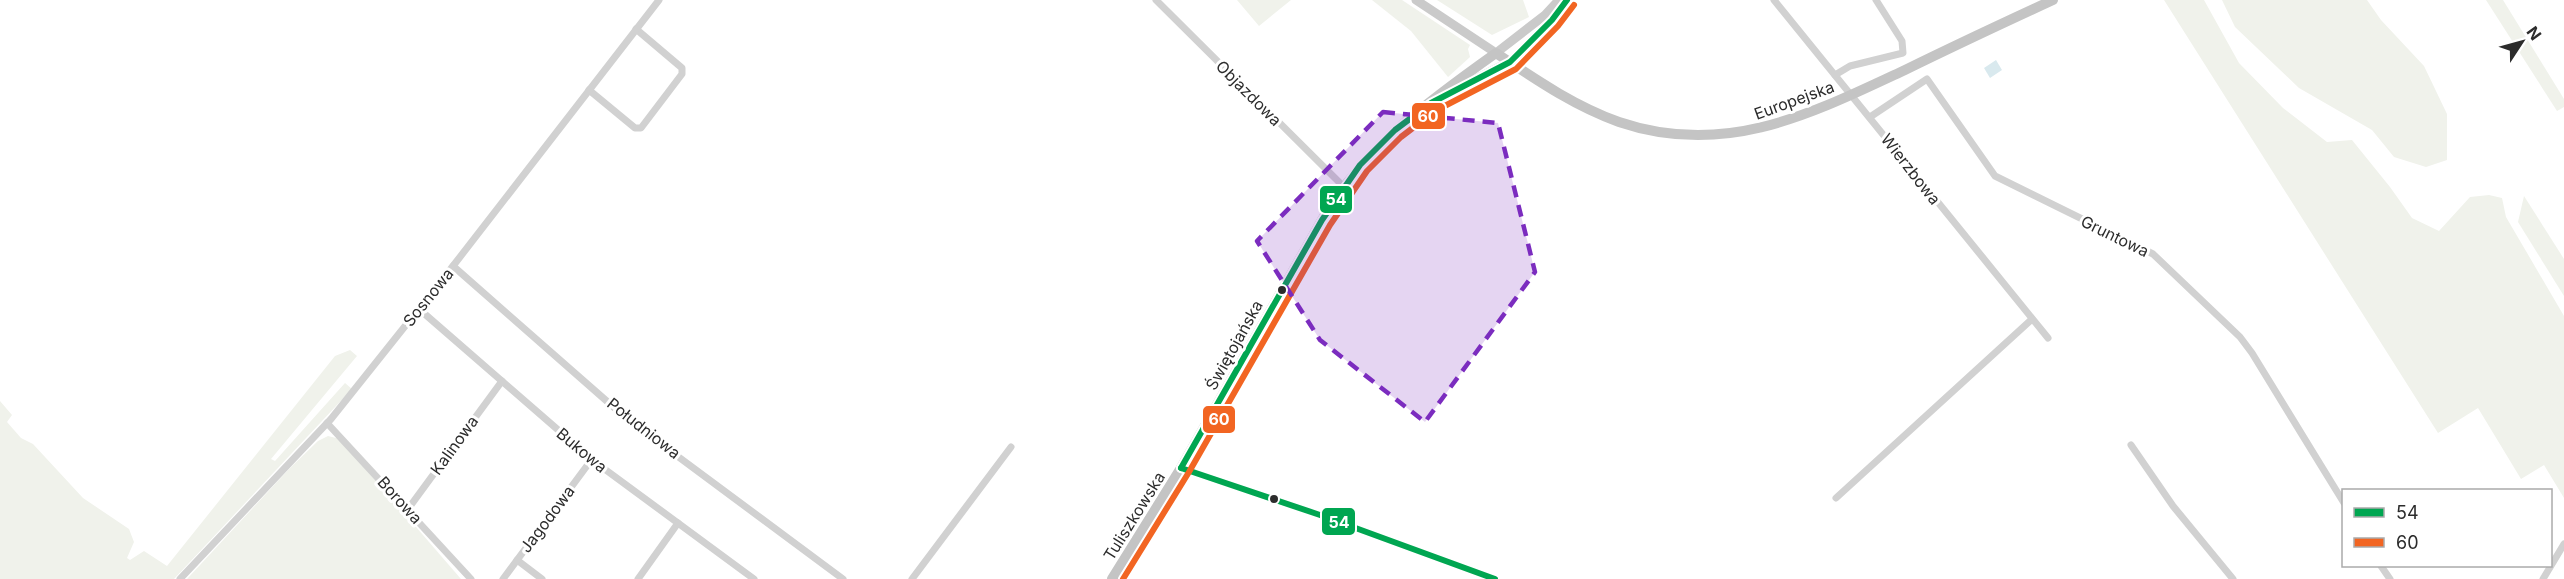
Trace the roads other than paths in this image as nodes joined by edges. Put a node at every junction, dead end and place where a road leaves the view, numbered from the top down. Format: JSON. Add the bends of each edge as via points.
{"nodes":[{"id":1,"x":659,"y":0,"type":"edge"},
{"id":2,"x":1156,"y":0,"type":"edge"},
{"id":3,"x":1416,"y":0,"type":"edge"},
{"id":4,"x":1559,"y":0,"type":"edge"},
{"id":5,"x":1568,"y":0,"type":"edge"},
{"id":6,"x":1774,"y":0,"type":"edge"},
{"id":7,"x":1876,"y":0,"type":"edge"},
{"id":8,"x":2053,"y":0,"type":"edge"},
{"id":9,"x":636,"y":29,"type":"junction"},
{"id":10,"x":1496,"y":53,"type":"junction"},
{"id":11,"x":1510,"y":62,"type":"junction"},
{"id":12,"x":1835,"y":75,"type":"junction"},
{"id":13,"x":589,"y":90,"type":"junction"},
{"id":14,"x":1851,"y":95,"type":"junction"},
{"id":15,"x":1431,"y":102,"type":"junction"},
{"id":16,"x":1870,"y":117,"type":"junction"},
{"id":17,"x":1343,"y":186,"type":"junction"},
{"id":18,"x":453,"y":266,"type":"junction"},
{"id":19,"x":419,"y":309,"type":"junction"},
{"id":20,"x":2032,"y":319,"type":"junction"},
{"id":21,"x":2048,"y":338,"type":"dead end"},
{"id":22,"x":502,"y":381,"type":"junction"},
{"id":23,"x":327,"y":423,"type":"junction"},
{"id":24,"x":2131,"y":446,"type":"dead end"},
{"id":25,"x":1011,"y":447,"type":"dead end"},
{"id":26,"x":592,"y":459,"type":"junction"},
{"id":27,"x":1181,"y":468,"type":"junction"},
{"id":28,"x":1836,"y":498,"type":"dead end"},
{"id":29,"x":2342,"y":501,"type":"edge"},
{"id":30,"x":408,"y":509,"type":"junction"},
{"id":31,"x":678,"y":523,"type":"junction"},
{"id":32,"x":2564,"y":544,"type":"edge"},
{"id":33,"x":517,"y":560,"type":"junction"},
{"id":34,"x":2552,"y":564,"type":"edge"},
{"id":35,"x":180,"y":579,"type":"edge"},
{"id":36,"x":471,"y":579,"type":"edge"},
{"id":37,"x":503,"y":579,"type":"edge"},
{"id":38,"x":542,"y":579,"type":"edge"},
{"id":39,"x":638,"y":579,"type":"edge"},
{"id":40,"x":754,"y":579,"type":"edge"},
{"id":41,"x":843,"y":579,"type":"edge"},
{"id":42,"x":912,"y":579,"type":"edge"},
{"id":43,"x":1112,"y":579,"type":"edge"},
{"id":44,"x":1495,"y":579,"type":"edge"},
{"id":45,"x":2233,"y":579,"type":"edge"}],
"edges":[{"from":1,"to":9,"type":"street","name":"Sosnowa"},
{"from":2,"to":17,"type":"street","name":"Objazdowa"},
{"from":3,"to":10,"type":"street","name":"Europejska"},
{"from":4,"to":10,"type":"street","name":"Świętojańska"},
{"from":5,"to":11,"type":"street","name":"Świętojańska"},
{"from":6,"to":12,"type":"street","name":"Wierzbowa"},
{"from":7,"to":12,"type":"street","via":[[1902,41],[1903,53],[1850,66]]},
{"from":8,"to":14,"type":"main road","name":"Europejska"},
{"from":9,"to":13,"type":"street","name":"Sosnowa"},
{"from":9,"to":13,"type":"street","via":[[682,68],[682,74],[641,128],[635,128]]},
{"from":10,"to":11,"type":"main road","name":"Europejska"},
{"from":10,"to":15,"type":"main road","name":"Świętojańska"},
{"from":11,"to":14,"type":"main road","name":"Europejska","via":[[1600,114],[1675,134],[1764,128]]},
{"from":11,"to":15,"type":"main road","name":"Świętojańska"},
{"from":12,"to":14,"type":"street","name":"Wierzbowa"},
{"from":13,"to":18,"type":"street","name":"Sosnowa"},
{"from":14,"to":16,"type":"street","name":"Wierzbowa"},
{"from":15,"to":17,"type":"main road","name":"Świętojańska","via":[[1378,145]]},
{"from":16,"to":20,"type":"street","name":"Wierzbowa"},
{"from":16,"to":29,"type":"street","name":"Gruntowa","via":[[1927,79],[1995,176],[2153,254],[2246,344]]},
{"from":17,"to":27,"type":"main road","name":"Świętojańska"},
{"from":18,"to":19,"type":"street","name":"Sosnowa"},
{"from":18,"to":41,"type":"street","name":"Południowa","via":[[626,418]]},
{"from":19,"to":22,"type":"street","name":"Bukowa"},
{"from":19,"to":23,"type":"street","name":"Sosnowa"},
{"from":20,"to":21,"type":"street","name":"Wierzbowa"},
{"from":20,"to":28,"type":"street"},
{"from":22,"to":26,"type":"street","name":"Bukowa"},
{"from":22,"to":30,"type":"street","name":"Kalinowa"},
{"from":23,"to":30,"type":"street","name":"Borowa"},
{"from":23,"to":35,"type":"street","name":"Sosnowa"},
{"from":24,"to":45,"type":"street","via":[[2173,506]]},
{"from":25,"to":42,"type":"street"},
{"from":26,"to":31,"type":"street","name":"Bukowa"},
{"from":26,"to":33,"type":"street","name":"Jagodowa"},
{"from":27,"to":43,"type":"main road","name":"Tuliszkowska"},
{"from":27,"to":44,"type":"street"},
{"from":30,"to":36,"type":"street","name":"Borowa"},
{"from":31,"to":39,"type":"street"},
{"from":31,"to":40,"type":"street","name":"Bukowa"},
{"from":32,"to":34,"type":"street"},
{"from":33,"to":37,"type":"street","name":"Jagodowa"},
{"from":33,"to":38,"type":"street"}]}
